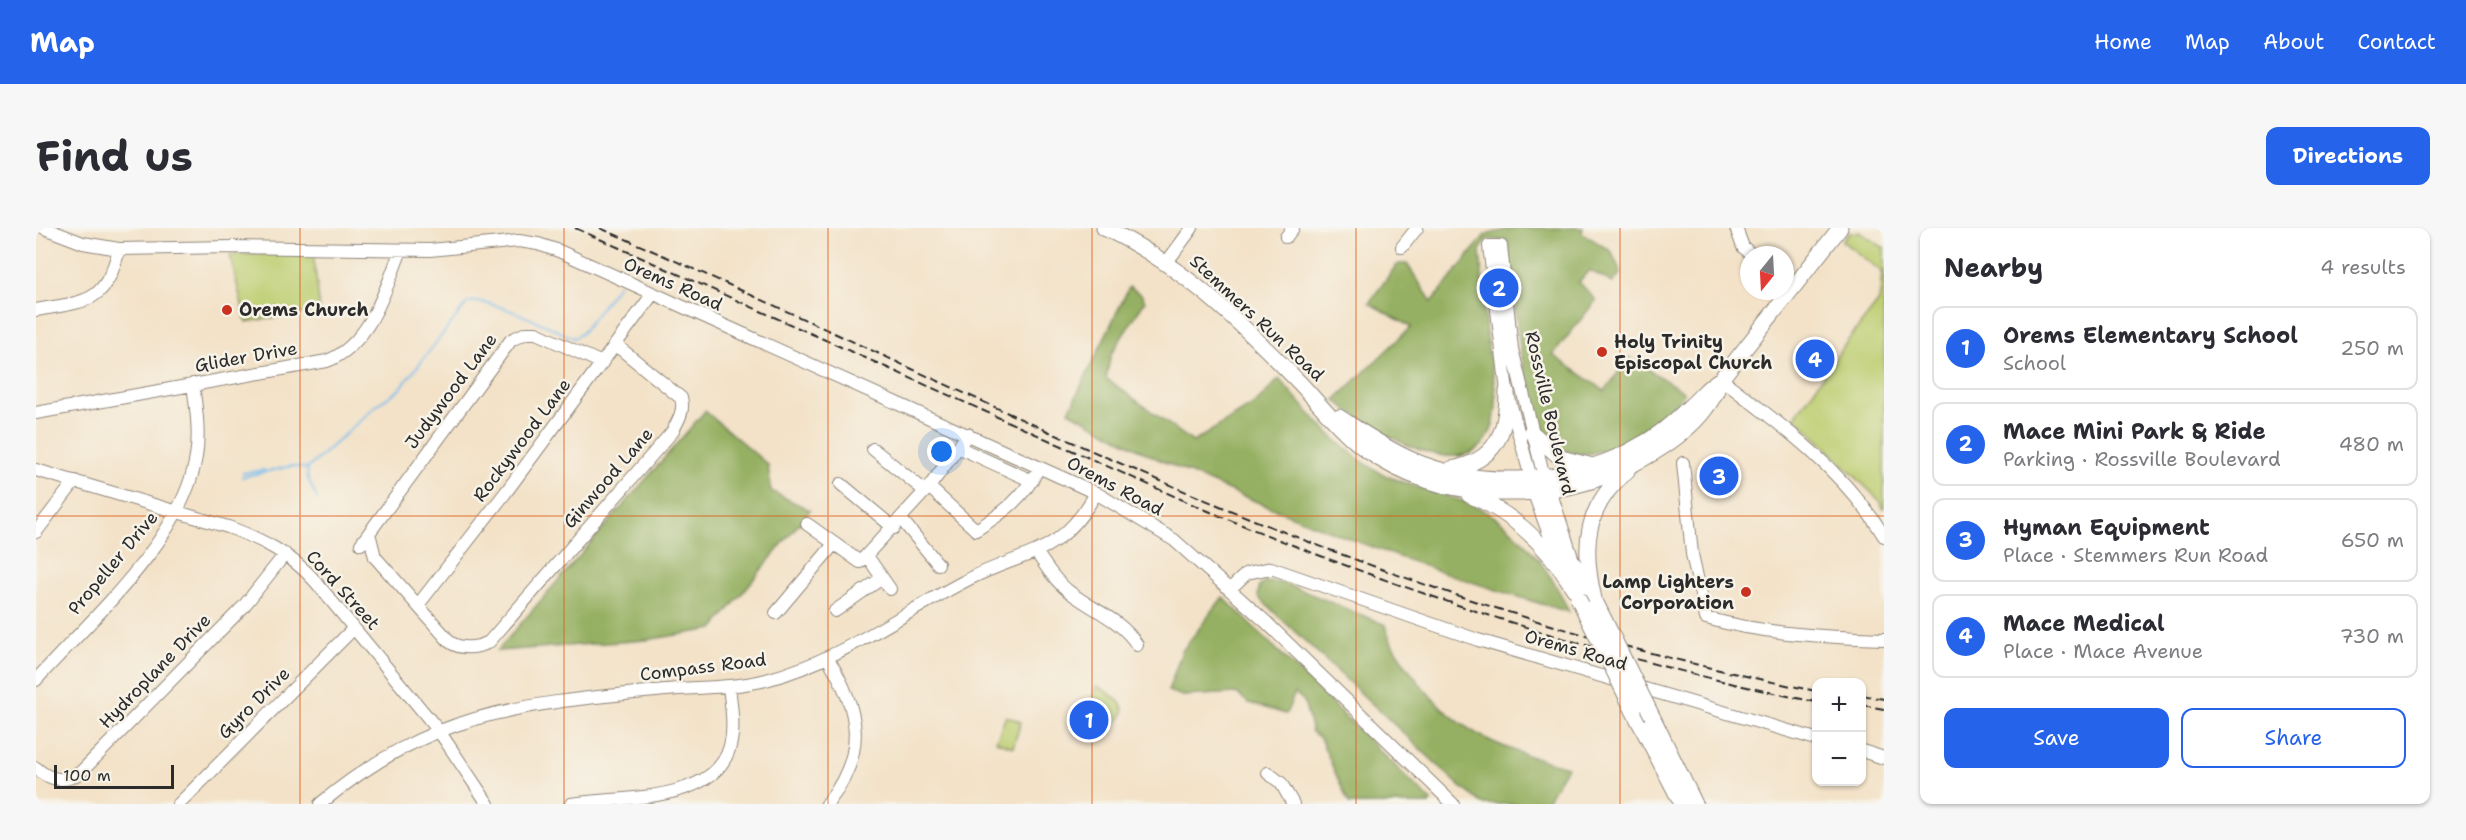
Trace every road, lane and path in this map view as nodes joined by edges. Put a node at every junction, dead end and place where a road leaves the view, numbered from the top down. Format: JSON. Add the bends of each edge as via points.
{"nodes":[{"id":1,"x":44,"y":228,"type":"edge"},
{"id":2,"x":1104,"y":228,"type":"edge"},
{"id":3,"x":1192,"y":228,"type":"edge"},
{"id":4,"x":1417,"y":228,"type":"edge"},
{"id":5,"x":1736,"y":228,"type":"edge"},
{"id":6,"x":1840,"y":228,"type":"edge"},
{"id":7,"x":1743,"y":246,"type":"edge"},
{"id":8,"x":1402,"y":247,"type":"dead end"},
{"id":9,"x":118,"y":249,"type":"junction"},
{"id":10,"x":401,"y":250,"type":"junction"},
{"id":11,"x":1167,"y":262,"type":"junction"},
{"id":12,"x":1794,"y":278,"type":"edge"},
{"id":13,"x":652,"y":295,"type":"junction"},
{"id":14,"x":1777,"y":300,"type":"edge"},
{"id":15,"x":36,"y":310,"type":"edge"},
{"id":16,"x":616,"y":345,"type":"junction"},
{"id":17,"x":602,"y":363,"type":"junction"},
{"id":18,"x":1721,"y":380,"type":"junction"},
{"id":19,"x":193,"y":384,"type":"junction"},
{"id":20,"x":1507,"y":391,"type":"junction"},
{"id":21,"x":36,"y":413,"type":"edge"},
{"id":22,"x":1531,"y":432,"type":"junction"},
{"id":23,"x":968,"y":434,"type":"junction"},
{"id":24,"x":960,"y":448,"type":"junction"},
{"id":25,"x":873,"y":449,"type":"dead end"},
{"id":26,"x":1638,"y":462,"type":"junction"},
{"id":27,"x":1683,"y":463,"type":"dead end"},
{"id":28,"x":1595,"y":466,"type":"junction"},
{"id":29,"x":1039,"y":467,"type":"junction"},
{"id":30,"x":36,"y":470,"type":"edge"},
{"id":31,"x":1443,"y":477,"type":"junction"},
{"id":32,"x":1032,"y":481,"type":"junction"},
{"id":33,"x":75,"y":482,"type":"junction"},
{"id":34,"x":841,"y":484,"type":"dead end"},
{"id":35,"x":1539,"y":484,"type":"junction"},
{"id":36,"x":927,"y":489,"type":"junction"},
{"id":37,"x":1096,"y":493,"type":"junction"},
{"id":38,"x":177,"y":513,"type":"junction"},
{"id":39,"x":807,"y":524,"type":"dead end"},
{"id":40,"x":897,"y":524,"type":"junction"},
{"id":41,"x":36,"y":532,"type":"edge"},
{"id":42,"x":369,"y":533,"type":"junction"},
{"id":43,"x":1884,"y":536,"type":"edge"},
{"id":44,"x":361,"y":544,"type":"dead end"},
{"id":45,"x":834,"y":544,"type":"junction"},
{"id":46,"x":285,"y":554,"type":"junction"},
{"id":47,"x":1037,"y":554,"type":"junction"},
{"id":48,"x":867,"y":556,"type":"junction"},
{"id":49,"x":938,"y":564,"type":"dead end"},
{"id":50,"x":882,"y":578,"type":"junction"},
{"id":51,"x":890,"y":589,"type":"dead end"},
{"id":52,"x":1230,"y":589,"type":"junction"},
{"id":53,"x":1576,"y":593,"type":"junction"},
{"id":54,"x":1595,"y":601,"type":"junction"},
{"id":55,"x":418,"y":605,"type":"junction"},
{"id":56,"x":836,"y":611,"type":"dead end"},
{"id":57,"x":776,"y":613,"type":"dead end"},
{"id":58,"x":354,"y":628,"type":"junction"},
{"id":59,"x":1884,"y":639,"type":"edge"},
{"id":60,"x":1137,"y":645,"type":"dead end"},
{"id":61,"x":827,"y":657,"type":"junction"},
{"id":62,"x":36,"y":680,"type":"edge"},
{"id":63,"x":729,"y":686,"type":"junction"},
{"id":64,"x":439,"y":731,"type":"junction"},
{"id":65,"x":1812,"y":738,"type":"edge"},
{"id":66,"x":1866,"y":753,"type":"edge"},
{"id":67,"x":1884,"y":758,"type":"edge"},
{"id":68,"x":36,"y":768,"type":"edge"},
{"id":69,"x":1268,"y":773,"type":"dead end"},
{"id":70,"x":178,"y":804,"type":"edge"},
{"id":71,"x":320,"y":804,"type":"edge"},
{"id":72,"x":488,"y":804,"type":"edge"},
{"id":73,"x":571,"y":804,"type":"edge"},
{"id":74,"x":827,"y":804,"type":"edge"},
{"id":75,"x":1293,"y":804,"type":"edge"},
{"id":76,"x":1453,"y":804,"type":"edge"},
{"id":77,"x":1682,"y":804,"type":"edge"},
{"id":78,"x":1695,"y":804,"type":"edge"}],
"edges":[{"from":1,"to":9,"type":"street","name":"Orems Road","via":[[83,243]]},
{"from":2,"to":11,"type":"main road","name":"Stemmers Run Road"},
{"from":3,"to":11,"type":"street"},
{"from":4,"to":8,"type":"street"},
{"from":5,"to":7,"type":"street"},
{"from":6,"to":12,"type":"main road"},
{"from":9,"to":10,"type":"street","name":"Orems Road"},
{"from":9,"to":15,"type":"street","via":[[113,271],[97,294],[84,302]]},
{"from":10,"to":13,"type":"street","name":"Orems Road","via":[[531,242]]},
{"from":10,"to":19,"type":"street","name":"Glider Drive","via":[[368,325],[354,346],[341,355],[327,361]]},
{"from":11,"to":31,"type":"main road","name":"Stemmers Run Road","via":[[1229,315],[1320,403],[1393,451]]},
{"from":13,"to":16,"type":"street","name":"Rockywood Lane"},
{"from":13,"to":23,"type":"street","name":"Orems Road"},
{"from":14,"to":18,"type":"main road"},
{"from":16,"to":17,"type":"street","name":"Rockywood Lane"},
{"from":16,"to":55,"type":"street","name":"Ginwood Lane","via":[[681,398],[680,418],[672,432],[493,640],[476,647],[455,646]]},
{"from":17,"to":42,"type":"street","name":"Judywood Lane","via":[[536,333],[511,340]]},
{"from":17,"to":55,"type":"street","name":"Rockywood Lane"},
{"from":18,"to":26,"type":"main road","via":[[1716,394],[1690,425]]},
{"from":18,"to":28,"type":"main road","via":[[1646,442]]},
{"from":18,"to":43,"type":"street","via":[[1832,470],[1870,513]]},
{"from":19,"to":21,"type":"street","name":"Glider Drive"},
{"from":19,"to":38,"type":"street","name":"Propeller Drive","via":[[198,428],[196,456]]},
{"from":20,"to":22,"type":"street","name":"Rossville Boulevard","via":[[1490,246],[1501,246],[1512,349]]},
{"from":20,"to":31,"type":"main road","via":[[1504,426],[1492,448],[1476,462]]},
{"from":20,"to":35,"type":"street","name":"Rossville Boulevard"},
{"from":22,"to":28,"type":"main road","via":[[1561,458]]},
{"from":22,"to":35,"type":"street","name":"Rossville Boulevard"},
{"from":23,"to":24,"type":"street"},
{"from":23,"to":29,"type":"street","name":"Orems Road"},
{"from":24,"to":32,"type":"street"},
{"from":24,"to":36,"type":"street"},
{"from":25,"to":36,"type":"street"},
{"from":26,"to":35,"type":"main road","via":[[1596,480]]},
{"from":26,"to":54,"type":"main road","via":[[1608,491],[1592,521],[1586,556]]},
{"from":27,"to":59,"type":"street","via":[[1692,554],[1706,618],[1741,627]]},
{"from":28,"to":35,"type":"main road"},
{"from":29,"to":32,"type":"street"},
{"from":29,"to":37,"type":"street","name":"Orems Road"},
{"from":30,"to":33,"type":"street","name":"Cord Street"},
{"from":31,"to":35,"type":"main road","name":"Stemmers Run Road","via":[[1482,491]]},
{"from":31,"to":53,"type":"main road","via":[[1523,526],[1550,554]]},
{"from":32,"to":36,"type":"street","via":[[1000,516],[976,530]]},
{"from":33,"to":38,"type":"street","name":"Cord Street"},
{"from":33,"to":41,"type":"street"},
{"from":34,"to":40,"type":"street"},
{"from":35,"to":53,"type":"main road","name":"Rossville Boulevard","via":[[1551,538]]},
{"from":35,"to":54,"type":"main road","name":"Rossville Boulevard","via":[[1571,559]]},
{"from":36,"to":40,"type":"street"},
{"from":37,"to":47,"type":"street","name":"Compass Road","via":[[1070,529]]},
{"from":37,"to":52,"type":"street","name":"Orems Road","via":[[1174,540]]},
{"from":38,"to":46,"type":"street","name":"Cord Street","via":[[243,532]]},
{"from":38,"to":62,"type":"street","name":"Propeller Drive","via":[[139,566]]},
{"from":39,"to":45,"type":"street"},
{"from":40,"to":48,"type":"street"},
{"from":40,"to":49,"type":"street"},
{"from":42,"to":44,"type":"street","name":"Judywood Lane"},
{"from":42,"to":55,"type":"street","via":[[375,557]]},
{"from":45,"to":48,"type":"street","via":[[860,562]]},
{"from":45,"to":57,"type":"street"},
{"from":46,"to":58,"type":"street","name":"Cord Street","via":[[308,573]]},
{"from":46,"to":68,"type":"street","name":"Hydroplane Drive","via":[[243,606],[82,771],[73,777],[56,779]]},
{"from":47,"to":60,"type":"street","via":[[1070,592],[1126,630]]},
{"from":47,"to":61,"type":"street","name":"Compass Road","via":[[969,579]]},
{"from":48,"to":50,"type":"street"},
{"from":50,"to":51,"type":"street"},
{"from":50,"to":56,"type":"street"},
{"from":52,"to":65,"type":"street","name":"Orems Road","via":[[1247,573],[1271,568],[1478,640]]},
{"from":52,"to":76,"type":"street","name":"Orems Road"},
{"from":53,"to":77,"type":"main road","name":"Rossville Boulevard","bridge":true},
{"from":54,"to":78,"type":"main road","name":"Rossville Boulevard","bridge":true},
{"from":58,"to":64,"type":"street","name":"Cord Street"},
{"from":58,"to":70,"type":"street","name":"Gyro Drive"},
{"from":61,"to":63,"type":"street","name":"Compass Road","via":[[773,678]]},
{"from":61,"to":74,"type":"street","via":[[850,700],[855,736],[848,773]]},
{"from":63,"to":64,"type":"street","name":"Compass Road","via":[[531,704],[472,718]]},
{"from":63,"to":73,"type":"street","via":[[730,747],[720,766],[703,782],[682,791]]},
{"from":64,"to":71,"type":"street","name":"Compass Road","via":[[386,756]]},
{"from":64,"to":72,"type":"street","name":"Cord Street"},
{"from":66,"to":67,"type":"street"},
{"from":69,"to":75,"type":"street","via":[[1281,783]]}]}
